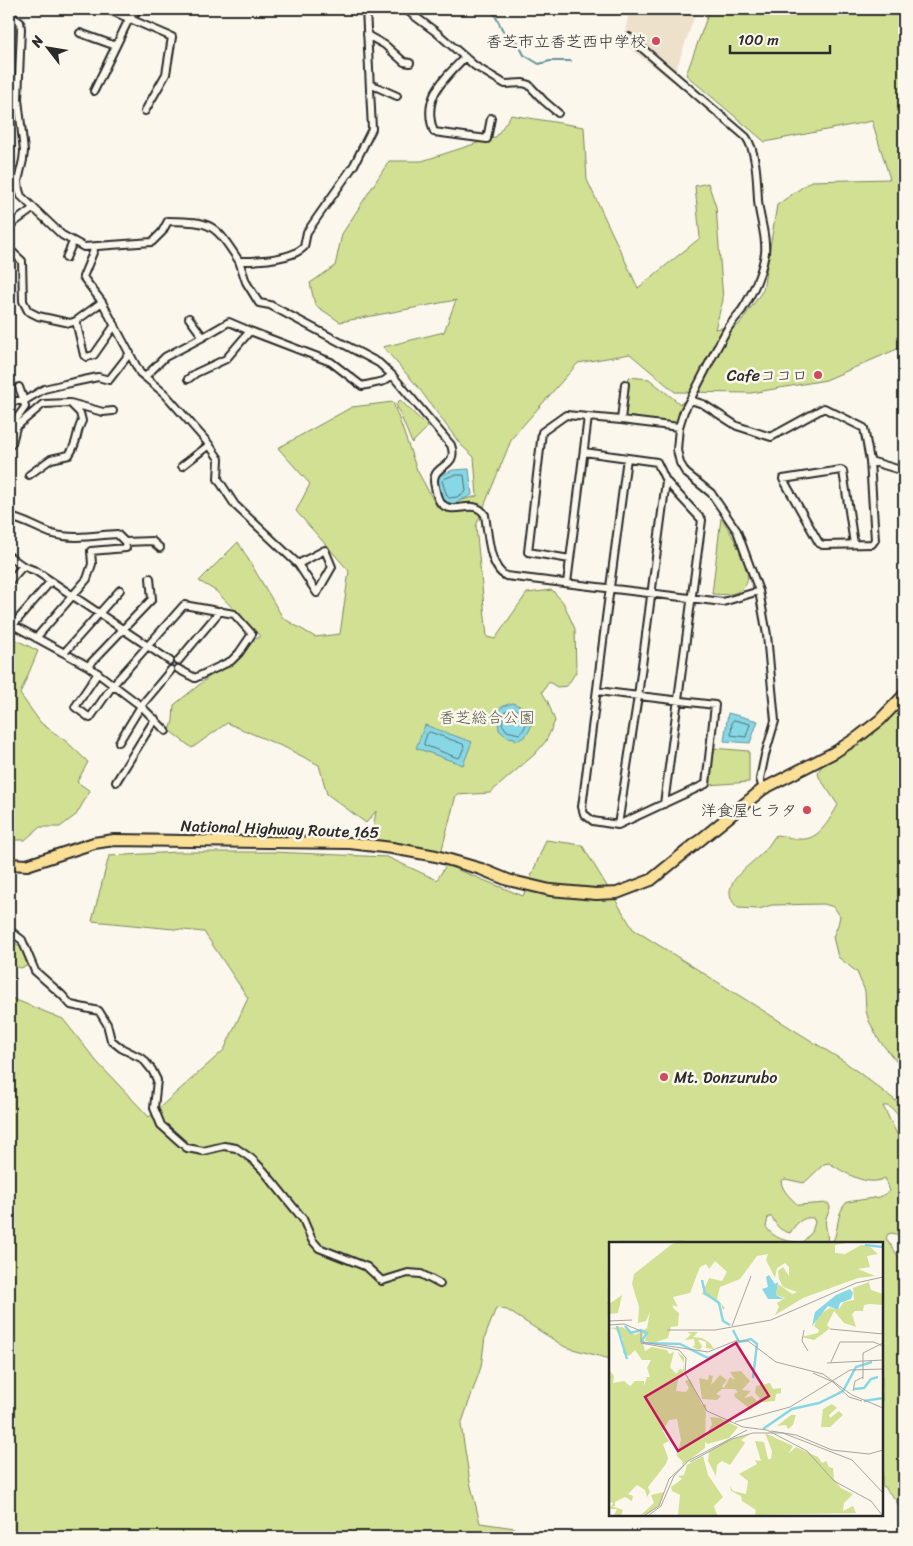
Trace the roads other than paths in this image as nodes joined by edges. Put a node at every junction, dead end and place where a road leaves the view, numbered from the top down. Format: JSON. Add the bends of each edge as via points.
{"nodes":[{"id":1,"x":107,"y":9,"type":"edge"},
{"id":2,"x":139,"y":9,"type":"edge"},
{"id":3,"x":366,"y":9,"type":"edge"},
{"id":4,"x":405,"y":9,"type":"edge"},
{"id":5,"x":9,"y":15,"type":"edge"},
{"id":6,"x":129,"y":19,"type":"junction"},
{"id":7,"x":80,"y":33,"type":"dead end"},
{"id":8,"x":367,"y":35,"type":"junction"},
{"id":9,"x":629,"y":37,"type":"dead end"},
{"id":10,"x":116,"y":46,"type":"junction"},
{"id":11,"x":465,"y":57,"type":"junction"},
{"id":12,"x":410,"y":63,"type":"dead end"},
{"id":13,"x":370,"y":84,"type":"junction"},
{"id":14,"x":94,"y":91,"type":"dead end"},
{"id":15,"x":397,"y":96,"type":"dead end"},
{"id":16,"x":145,"y":111,"type":"dead end"},
{"id":17,"x":558,"y":113,"type":"dead end"},
{"id":18,"x":491,"y":118,"type":"dead end"},
{"id":19,"x":34,"y":208,"type":"junction"},
{"id":20,"x":9,"y":226,"type":"edge"},
{"id":21,"x":73,"y":242,"type":"junction"},
{"id":22,"x":92,"y":247,"type":"junction"},
{"id":23,"x":9,"y":249,"type":"edge"},
{"id":24,"x":66,"y":258,"type":"dead end"},
{"id":25,"x":239,"y":260,"type":"junction"},
{"id":26,"x":102,"y":302,"type":"junction"},
{"id":27,"x":189,"y":318,"type":"dead end"},
{"id":28,"x":76,"y":321,"type":"junction"},
{"id":29,"x":115,"y":325,"type":"junction"},
{"id":30,"x":250,"y":331,"type":"junction"},
{"id":31,"x":203,"y":337,"type":"junction"},
{"id":32,"x":130,"y":353,"type":"junction"},
{"id":33,"x":392,"y":375,"type":"junction"},
{"id":34,"x":145,"y":377,"type":"junction"},
{"id":35,"x":188,"y":380,"type":"dead end"},
{"id":36,"x":625,"y":384,"type":"dead end"},
{"id":37,"x":19,"y":387,"type":"dead end"},
{"id":38,"x":690,"y":400,"type":"junction"},
{"id":39,"x":9,"y":401,"type":"edge"},
{"id":40,"x":24,"y":401,"type":"junction"},
{"id":41,"x":70,"y":403,"type":"junction"},
{"id":42,"x":112,"y":411,"type":"dead end"},
{"id":43,"x":588,"y":418,"type":"junction"},
{"id":44,"x":621,"y":420,"type":"junction"},
{"id":45,"x":16,"y":427,"type":"junction"},
{"id":46,"x":680,"y":427,"type":"junction"},
{"id":47,"x":209,"y":445,"type":"junction"},
{"id":48,"x":9,"y":446,"type":"edge"},
{"id":49,"x":584,"y":452,"type":"junction"},
{"id":50,"x":627,"y":458,"type":"junction"},
{"id":51,"x":870,"y":461,"type":"junction"},
{"id":52,"x":182,"y":466,"type":"dead end"},
{"id":53,"x":904,"y":471,"type":"edge"},
{"id":54,"x":29,"y":475,"type":"dead end"},
{"id":55,"x":666,"y":481,"type":"junction"},
{"id":56,"x":9,"y":517,"type":"edge"},
{"id":57,"x":125,"y":542,"type":"junction"},
{"id":58,"x":854,"y":544,"type":"junction"},
{"id":59,"x":160,"y":548,"type":"dead end"},
{"id":60,"x":9,"y":556,"type":"edge"},
{"id":61,"x":570,"y":559,"type":"junction"},
{"id":62,"x":298,"y":564,"type":"junction"},
{"id":63,"x":23,"y":566,"type":"junction"},
{"id":64,"x":150,"y":578,"type":"dead end"},
{"id":65,"x":51,"y":581,"type":"junction"},
{"id":66,"x":9,"y":582,"type":"edge"},
{"id":67,"x":567,"y":582,"type":"junction"},
{"id":68,"x":609,"y":588,"type":"junction"},
{"id":69,"x":120,"y":590,"type":"dead end"},
{"id":70,"x":759,"y":591,"type":"junction"},
{"id":71,"x":317,"y":593,"type":"junction"},
{"id":72,"x":650,"y":593,"type":"junction"},
{"id":73,"x":74,"y":596,"type":"junction"},
{"id":74,"x":691,"y":598,"type":"junction"},
{"id":75,"x":321,"y":601,"type":"dead end"},
{"id":76,"x":220,"y":611,"type":"junction"},
{"id":77,"x":100,"y":613,"type":"junction"},
{"id":78,"x":11,"y":623,"type":"edge"},
{"id":79,"x":123,"y":629,"type":"junction"},
{"id":80,"x":36,"y":638,"type":"junction"},
{"id":81,"x":148,"y":646,"type":"junction"},
{"id":82,"x":64,"y":653,"type":"junction"},
{"id":83,"x":170,"y":661,"type":"junction"},
{"id":84,"x":178,"y":661,"type":"junction"},
{"id":85,"x":88,"y":666,"type":"junction"},
{"id":86,"x":175,"y":669,"type":"junction"},
{"id":87,"x":98,"y":673,"type":"junction"},
{"id":88,"x":113,"y":685,"type":"junction"},
{"id":89,"x":597,"y":691,"type":"junction"},
{"id":90,"x":638,"y":696,"type":"junction"},
{"id":91,"x":904,"y":696,"type":"edge"},
{"id":92,"x":677,"y":701,"type":"junction"},
{"id":93,"x":141,"y":706,"type":"junction"},
{"id":94,"x":155,"y":719,"type":"junction"},
{"id":95,"x":166,"y":731,"type":"dead end"},
{"id":96,"x":120,"y":742,"type":"dead end"},
{"id":97,"x":116,"y":782,"type":"dead end"},
{"id":98,"x":763,"y":789,"type":"junction"},
{"id":99,"x":664,"y":804,"type":"junction"},
{"id":100,"x":618,"y":825,"type":"junction"},
{"id":101,"x":9,"y":864,"type":"edge"},
{"id":102,"x":9,"y":930,"type":"edge"},
{"id":103,"x":440,"y":1284,"type":"dead end"}],
"edges":[{"from":1,"to":6,"type":"street"},
{"from":2,"to":6,"type":"street"},
{"from":3,"to":8,"type":"street"},
{"from":4,"to":11,"type":"street"},
{"from":5,"to":19,"type":"street","via":[[20,22],[21,29],[18,99],[24,160],[18,180],[19,190]]},
{"from":6,"to":10,"type":"street"},
{"from":6,"to":16,"type":"street","via":[[172,37],[166,74]]},
{"from":7,"to":10,"type":"street"},
{"from":8,"to":12,"type":"street"},
{"from":8,"to":13,"type":"street"},
{"from":9,"to":38,"type":"street","via":[[746,137],[756,173],[765,238],[762,267],[756,284],[729,326]]},
{"from":10,"to":14,"type":"street"},
{"from":11,"to":17,"type":"street","via":[[505,84],[529,85]]},
{"from":11,"to":18,"type":"street","via":[[437,88],[432,99],[430,115],[434,132],[487,139]]},
{"from":13,"to":15,"type":"street"},
{"from":13,"to":25,"type":"street","via":[[372,129],[354,165],[307,232],[304,247],[291,256]]},
{"from":19,"to":20,"type":"street"},
{"from":19,"to":21,"type":"street"},
{"from":21,"to":22,"type":"street"},
{"from":21,"to":24,"type":"street"},
{"from":22,"to":25,"type":"street","via":[[152,242],[168,220],[198,222],[221,234]]},
{"from":22,"to":26,"type":"street","via":[[94,250],[83,277]]},
{"from":23,"to":28,"type":"street","via":[[22,261],[24,301],[28,311],[38,316]]},
{"from":25,"to":33,"type":"street","via":[[246,282],[259,302],[379,363]]},
{"from":26,"to":28,"type":"street"},
{"from":26,"to":29,"type":"street"},
{"from":27,"to":31,"type":"street"},
{"from":28,"to":29,"type":"street","via":[[87,357],[94,355]]},
{"from":29,"to":32,"type":"street"},
{"from":30,"to":31,"type":"street","via":[[229,322]]},
{"from":30,"to":33,"type":"street","via":[[331,362],[362,386],[384,381]]},
{"from":30,"to":35,"type":"street","via":[[226,360]]},
{"from":31,"to":34,"type":"street","via":[[165,357]]},
{"from":32,"to":34,"type":"street"},
{"from":32,"to":40,"type":"street","via":[[109,380],[98,377],[58,385]]},
{"from":33,"to":67,"type":"street","via":[[451,445],[453,456],[450,462],[434,476],[438,500],[447,508],[472,506],[482,511],[494,562],[506,576]]},
{"from":34,"to":47,"type":"street","via":[[165,394]]},
{"from":36,"to":44,"type":"street"},
{"from":37,"to":40,"type":"street"},
{"from":38,"to":46,"type":"street"},
{"from":38,"to":51,"type":"street","via":[[703,404],[737,426],[771,437],[824,408],[864,428]]},
{"from":39,"to":40,"type":"street"},
{"from":40,"to":45,"type":"street","via":[[25,407],[15,421]]},
{"from":41,"to":42,"type":"street","via":[[102,412]]},
{"from":41,"to":45,"type":"street","via":[[43,404]]},
{"from":41,"to":54,"type":"street","via":[[80,413],[82,421],[75,446],[69,455],[50,459]]},
{"from":43,"to":44,"type":"street"},
{"from":43,"to":49,"type":"street"},
{"from":43,"to":61,"type":"street","via":[[566,415],[542,432],[528,552]]},
{"from":44,"to":46,"type":"street"},
{"from":45,"to":48,"type":"street"},
{"from":46,"to":70,"type":"street","via":[[677,450],[680,463],[686,473],[711,492],[737,531]]},
{"from":47,"to":52,"type":"street"},
{"from":47,"to":62,"type":"street","via":[[219,459],[218,479],[235,505]]},
{"from":49,"to":50,"type":"street"},
{"from":49,"to":61,"type":"street"},
{"from":50,"to":55,"type":"street","via":[[657,462]]},
{"from":50,"to":68,"type":"street"},
{"from":51,"to":53,"type":"street"},
{"from":51,"to":58,"type":"street","via":[[875,540],[872,544]]},
{"from":55,"to":72,"type":"street"},
{"from":55,"to":74,"type":"street","via":[[702,520]]},
{"from":56,"to":57,"type":"street","via":[[52,534],[74,537],[117,534]]},
{"from":57,"to":59,"type":"street","via":[[152,541]]},
{"from":57,"to":73,"type":"street","via":[[126,548],[91,551],[92,564],[87,579]]},
{"from":58,"to":58,"type":"street","via":[[843,471],[783,479],[820,543]]},
{"from":60,"to":63,"type":"street"},
{"from":61,"to":67,"type":"street"},
{"from":62,"to":71,"type":"street"},
{"from":62,"to":71,"type":"street","via":[[326,550],[332,567]]},
{"from":63,"to":65,"type":"street"},
{"from":63,"to":66,"type":"street"},
{"from":64,"to":79,"type":"street","via":[[152,599]]},
{"from":65,"to":73,"type":"street"},
{"from":65,"to":78,"type":"street"},
{"from":67,"to":68,"type":"street"},
{"from":68,"to":72,"type":"street"},
{"from":68,"to":89,"type":"street"},
{"from":69,"to":77,"type":"street"},
{"from":70,"to":74,"type":"street","via":[[724,602]]},
{"from":70,"to":98,"type":"street","via":[[767,635],[775,721],[760,779]]},
{"from":71,"to":75,"type":"street"},
{"from":72,"to":74,"type":"street"},
{"from":72,"to":90,"type":"street"},
{"from":73,"to":77,"type":"street"},
{"from":73,"to":80,"type":"street"},
{"from":74,"to":92,"type":"street"},
{"from":76,"to":81,"type":"street","via":[[184,605]]},
{"from":76,"to":84,"type":"street"},
{"from":76,"to":86,"type":"street","via":[[234,614],[252,634],[239,653],[231,661],[195,678]]},
{"from":77,"to":79,"type":"street"},
{"from":77,"to":82,"type":"street"},
{"from":78,"to":80,"type":"street"},
{"from":79,"to":81,"type":"street"},
{"from":79,"to":85,"type":"street"},
{"from":80,"to":82,"type":"street"},
{"from":81,"to":83,"type":"street"},
{"from":81,"to":88,"type":"street"},
{"from":82,"to":85,"type":"street"},
{"from":83,"to":84,"type":"street"},
{"from":83,"to":86,"type":"street","via":[[168,666]]},
{"from":84,"to":86,"type":"street","via":[[180,664]]},
{"from":85,"to":87,"type":"street"},
{"from":86,"to":93,"type":"street"},
{"from":87,"to":88,"type":"street"},
{"from":87,"to":88,"type":"street","via":[[76,707],[90,718]]},
{"from":88,"to":93,"type":"street"},
{"from":89,"to":90,"type":"street"},
{"from":89,"to":100,"type":"street","via":[[582,807],[584,814],[593,821]]},
{"from":90,"to":92,"type":"street"},
{"from":90,"to":100,"type":"street"},
{"from":91,"to":98,"type":"highway","name":"National Highway Route 165","via":[[858,737]]},
{"from":92,"to":99,"type":"street"},
{"from":92,"to":99,"type":"street","via":[[715,705],[706,784]]},
{"from":93,"to":94,"type":"street"},
{"from":93,"to":96,"type":"street"},
{"from":94,"to":95,"type":"street"},
{"from":94,"to":97,"type":"street"},
{"from":98,"to":101,"type":"highway","name":"National Highway Route 165","via":[[651,880],[617,892],[596,894],[550,890],[436,856],[350,843],[114,840],[94,843],[27,865]]},
{"from":99,"to":100,"type":"street"},
{"from":102,"to":103,"type":"street","via":[[22,940],[35,970],[71,1005],[99,1011],[111,1040],[143,1059],[152,1070],[157,1080],[154,1108],[161,1125],[187,1148],[203,1151],[224,1146],[236,1148],[252,1159],[302,1220],[319,1248],[367,1267],[382,1281],[408,1273],[421,1274]]}]}
